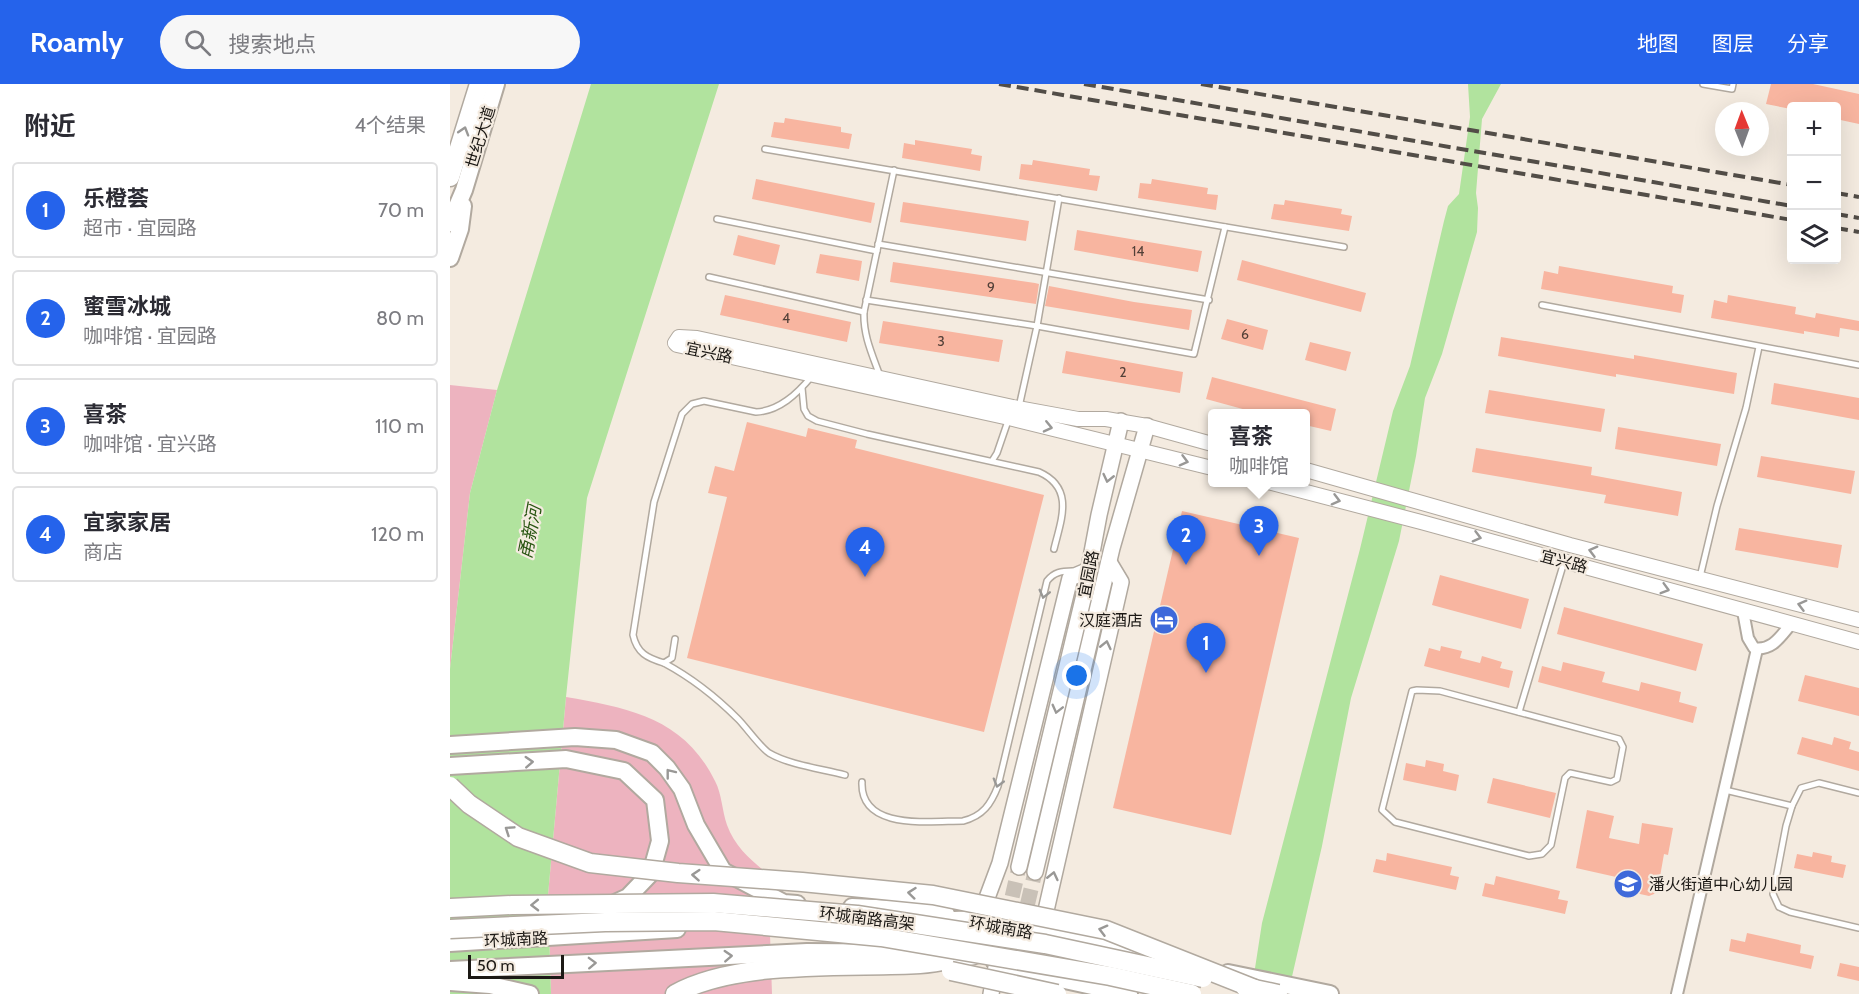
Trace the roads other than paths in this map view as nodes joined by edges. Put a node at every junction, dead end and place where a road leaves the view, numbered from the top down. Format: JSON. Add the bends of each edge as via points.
{"nodes":[{"id":1,"x":478,"y":84,"type":"edge"},
{"id":2,"x":496,"y":84,"type":"edge"},
{"id":3,"x":1703,"y":84,"type":"edge"},
{"id":4,"x":1733,"y":84,"type":"edge"},
{"id":5,"x":765,"y":149,"type":"dead end"},
{"id":6,"x":894,"y":170,"type":"junction"},
{"id":7,"x":450,"y":177,"type":"edge"},
{"id":8,"x":464,"y":190,"type":"junction"},
{"id":9,"x":1059,"y":198,"type":"junction"},
{"id":10,"x":717,"y":219,"type":"dead end"},
{"id":11,"x":450,"y":224,"type":"edge"},
{"id":12,"x":1225,"y":227,"type":"junction"},
{"id":13,"x":1344,"y":247,"type":"dead end"},
{"id":14,"x":877,"y":248,"type":"junction"},
{"id":15,"x":450,"y":258,"type":"edge"},
{"id":16,"x":1046,"y":272,"type":"junction"},
{"id":17,"x":709,"y":277,"type":"dead end"},
{"id":18,"x":866,"y":300,"type":"junction"},
{"id":19,"x":1209,"y":300,"type":"junction"},
{"id":20,"x":1542,"y":305,"type":"dead end"},
{"id":21,"x":864,"y":312,"type":"junction"},
{"id":22,"x":1037,"y":326,"type":"junction"},
{"id":23,"x":1759,"y":347,"type":"junction"},
{"id":24,"x":1859,"y":365,"type":"edge"},
{"id":25,"x":817,"y":371,"type":"junction"},
{"id":26,"x":882,"y":380,"type":"junction"},
{"id":27,"x":802,"y":388,"type":"junction"},
{"id":28,"x":1014,"y":411,"type":"junction"},
{"id":29,"x":1121,"y":421,"type":"junction"},
{"id":30,"x":1147,"y":426,"type":"junction"},
{"id":31,"x":1116,"y":443,"type":"junction"},
{"id":32,"x":1208,"y":443,"type":"edge"},
{"id":33,"x":1140,"y":449,"type":"junction"},
{"id":34,"x":992,"y":461,"type":"junction"},
{"id":35,"x":1208,"y":467,"type":"edge"},
{"id":36,"x":1310,"y":471,"type":"edge"},
{"id":37,"x":1284,"y":487,"type":"edge"},
{"id":38,"x":1054,"y":549,"type":"dead end"},
{"id":39,"x":1564,"y":561,"type":"junction"},
{"id":40,"x":1109,"y":562,"type":"junction"},
{"id":41,"x":1089,"y":570,"type":"junction"},
{"id":42,"x":1700,"y":579,"type":"junction"},
{"id":43,"x":1743,"y":611,"type":"junction"},
{"id":44,"x":1859,"y":620,"type":"edge"},
{"id":45,"x":1791,"y":624,"type":"junction"},
{"id":46,"x":675,"y":639,"type":"dead end"},
{"id":47,"x":1859,"y":642,"type":"edge"},
{"id":48,"x":1757,"y":649,"type":"junction"},
{"id":49,"x":664,"y":663,"type":"junction"},
{"id":50,"x":1519,"y":712,"type":"junction"},
{"id":51,"x":450,"y":745,"type":"edge"},
{"id":52,"x":450,"y":766,"type":"edge"},
{"id":53,"x":845,"y":775,"type":"dead end"},
{"id":54,"x":862,"y":782,"type":"dead end"},
{"id":55,"x":450,"y":786,"type":"edge"},
{"id":56,"x":1725,"y":790,"type":"junction"},
{"id":57,"x":1859,"y":793,"type":"edge"},
{"id":58,"x":1792,"y":806,"type":"junction"},
{"id":59,"x":1019,"y":867,"type":"tunnel mouth"},
{"id":60,"x":1035,"y":872,"type":"tunnel mouth"},
{"id":61,"x":450,"y":908,"type":"edge"},
{"id":62,"x":979,"y":919,"type":"junction"},
{"id":63,"x":1859,"y":928,"type":"edge"},
{"id":64,"x":450,"y":929,"type":"edge"},
{"id":65,"x":1040,"y":933,"type":"junction"},
{"id":66,"x":450,"y":941,"type":"edge"},
{"id":67,"x":974,"y":955,"type":"junction"},
{"id":68,"x":450,"y":970,"type":"edge"},
{"id":69,"x":995,"y":971,"type":"tunnel mouth"},
{"id":70,"x":1011,"y":977,"type":"tunnel mouth"},
{"id":71,"x":450,"y":982,"type":"edge"},
{"id":72,"x":1255,"y":989,"type":"junction"},
{"id":73,"x":530,"y":994,"type":"edge"},
{"id":74,"x":676,"y":994,"type":"edge"},
{"id":75,"x":991,"y":994,"type":"edge"},
{"id":76,"x":1007,"y":994,"type":"edge"},
{"id":77,"x":1057,"y":994,"type":"edge"},
{"id":78,"x":1129,"y":994,"type":"edge"},
{"id":79,"x":1192,"y":994,"type":"edge"},
{"id":80,"x":1278,"y":994,"type":"edge"},
{"id":81,"x":1330,"y":994,"type":"edge"},
{"id":82,"x":1677,"y":994,"type":"edge"}],
"edges":[{"from":7,"to":1,"type":"highway","one_way":true},
{"from":2,"to":8,"type":"main road","name":"世纪大道"},
{"from":3,"to":4,"type":"lane","via":[[1732,89]]},
{"from":5,"to":6,"type":"lane"},
{"from":6,"to":9,"type":"lane"},
{"from":6,"to":14,"type":"lane"},
{"from":8,"to":11,"type":"main road","name":"世纪大道"},
{"from":8,"to":15,"type":"main road","via":[[460,230]]},
{"from":9,"to":12,"type":"lane"},
{"from":9,"to":16,"type":"lane"},
{"from":10,"to":14,"type":"lane"},
{"from":12,"to":13,"type":"lane"},
{"from":12,"to":19,"type":"lane"},
{"from":14,"to":16,"type":"lane"},
{"from":14,"to":18,"type":"lane"},
{"from":16,"to":19,"type":"lane"},
{"from":16,"to":22,"type":"lane"},
{"from":17,"to":21,"type":"lane"},
{"from":18,"to":21,"type":"lane"},
{"from":18,"to":22,"type":"lane"},
{"from":19,"to":22,"type":"lane","via":[[1194,354]]},
{"from":20,"to":23,"type":"lane"},
{"from":21,"to":26,"type":"lane","via":[[867,343]]},
{"from":22,"to":28,"type":"lane"},
{"from":23,"to":24,"type":"lane"},
{"from":23,"to":42,"type":"lane"},
{"from":25,"to":25,"type":"street","name":"宜兴路","via":[[697,339],[679,337],[675,343]]},
{"from":25,"to":26,"type":"street","name":"宜兴路"},
{"from":25,"to":27,"type":"lane"},
{"from":25,"to":28,"type":"street","name":"宜兴路"},
{"from":26,"to":28,"type":"street","name":"宜兴路"},
{"from":27,"to":34,"type":"lane","via":[[804,409],[817,421]]},
{"from":27,"to":49,"type":"lane","via":[[783,404],[765,412],[704,401],[692,404],[682,414],[654,502],[633,635],[636,647],[647,658]]},
{"from":28,"to":29,"type":"street","name":"宜兴路"},
{"from":28,"to":31,"type":"street","name":"宜兴路","one_way":true},
{"from":28,"to":34,"type":"lane"},
{"from":29,"to":30,"type":"street","name":"宜兴路"},
{"from":29,"to":31,"type":"main road","name":"宜园路"},
{"from":30,"to":32,"type":"street","name":"宜兴路"},
{"from":30,"to":33,"type":"main road","name":"宜园路"},
{"from":31,"to":33,"type":"street","name":"宜兴路"},
{"from":31,"to":41,"type":"main road","name":"宜园路","one_way":true},
{"from":33,"to":35,"type":"street","name":"宜兴路","one_way":true},
{"from":33,"to":40,"type":"main road","name":"宜园路"},
{"from":34,"to":38,"type":"lane","via":[[1040,472],[1051,477],[1059,488],[1064,502]]},
{"from":42,"to":36,"type":"street","name":"宜兴路","one_way":true},
{"from":37,"to":39,"type":"street","name":"宜兴路","one_way":true},
{"from":39,"to":43,"type":"street","name":"宜兴路","one_way":true},
{"from":39,"to":50,"type":"lane"},
{"from":40,"to":60,"type":"main road","name":"宜园路"},
{"from":65,"to":40,"type":"main road","name":"宜园路","one_way":true,"via":[[1120,582]]},
{"from":41,"to":54,"type":"lane","one_way":true,"via":[[1059,572],[1047,581],[998,786],[992,802],[982,812],[963,820],[893,819],[870,807],[861,794]]},
{"from":41,"to":59,"type":"main road","name":"宜园路","one_way":true},
{"from":41,"to":62,"type":"main road","via":[[1070,578],[1000,862]]},
{"from":44,"to":42,"type":"street","name":"宜兴路","one_way":true},
{"from":43,"to":45,"type":"street","name":"宜兴路"},
{"from":43,"to":48,"type":"street","via":[[1748,638]]},
{"from":45,"to":47,"type":"street","name":"宜兴路"},
{"from":45,"to":48,"type":"street","via":[[1775,644]]},
{"from":46,"to":49,"type":"lane","via":[[672,658]]},
{"from":48,"to":56,"type":"street"},
{"from":49,"to":53,"type":"lane","via":[[709,692],[768,752]]},
{"from":50,"to":50,"type":"lane","via":[[1619,739],[1623,747],[1617,779],[1611,782],[1570,773],[1565,778],[1551,845],[1542,854],[1528,856],[1395,822],[1382,810],[1412,691],[1440,691]]},
{"from":62,"to":51,"type":"main road","one_way":true,"via":[[921,910],[784,903],[723,871],[696,825],[682,789],[667,768],[652,753],[616,740],[575,737]]},
{"from":52,"to":64,"type":"main road","one_way":true,"bridge":true,"via":[[566,759],[624,771],[655,800],[660,841],[651,873],[628,897],[591,914]]},
{"from":72,"to":55,"type":"highway","one_way":true,"bridge":true,"via":[[1106,930],[933,895],[590,863],[518,837]]},
{"from":56,"to":58,"type":"lane"},
{"from":56,"to":82,"type":"street"},
{"from":57,"to":58,"type":"lane","via":[[1819,783],[1801,788]]},
{"from":58,"to":63,"type":"lane","via":[[1773,894],[1779,907]]},
{"from":72,"to":61,"type":"highway","name":"环城南路高架","one_way":true,"bridge":true,"via":[[1045,944],[857,915],[713,903]]},
{"from":62,"to":65,"type":"main road","name":"环城南路"},
{"from":62,"to":66,"type":"main road","name":"环城南路","via":[[866,920]]},
{"from":64,"to":79,"type":"highway","name":"环城南路高架","bridge":true,"via":[[714,921],[881,937]]},
{"from":65,"to":81,"type":"main road","name":"环城南路"},
{"from":68,"to":67,"type":"main road","name":"环城南路","one_way":true,"via":[[807,952]]},
{"from":67,"to":74,"type":"highway","via":[[922,964],[745,973],[694,985]]},
{"from":67,"to":78,"type":"main road","name":"环城南路","via":[[1019,970]]},
{"from":69,"to":75,"type":"main road"},
{"from":70,"to":76,"type":"main road"},
{"from":71,"to":73,"type":"main road"},
{"from":72,"to":80,"type":"highway","name":"环城南路高架","bridge":true},
{"from":74,"to":77,"type":"highway","bridge":true,"via":[[739,982],[951,971]]}]}
